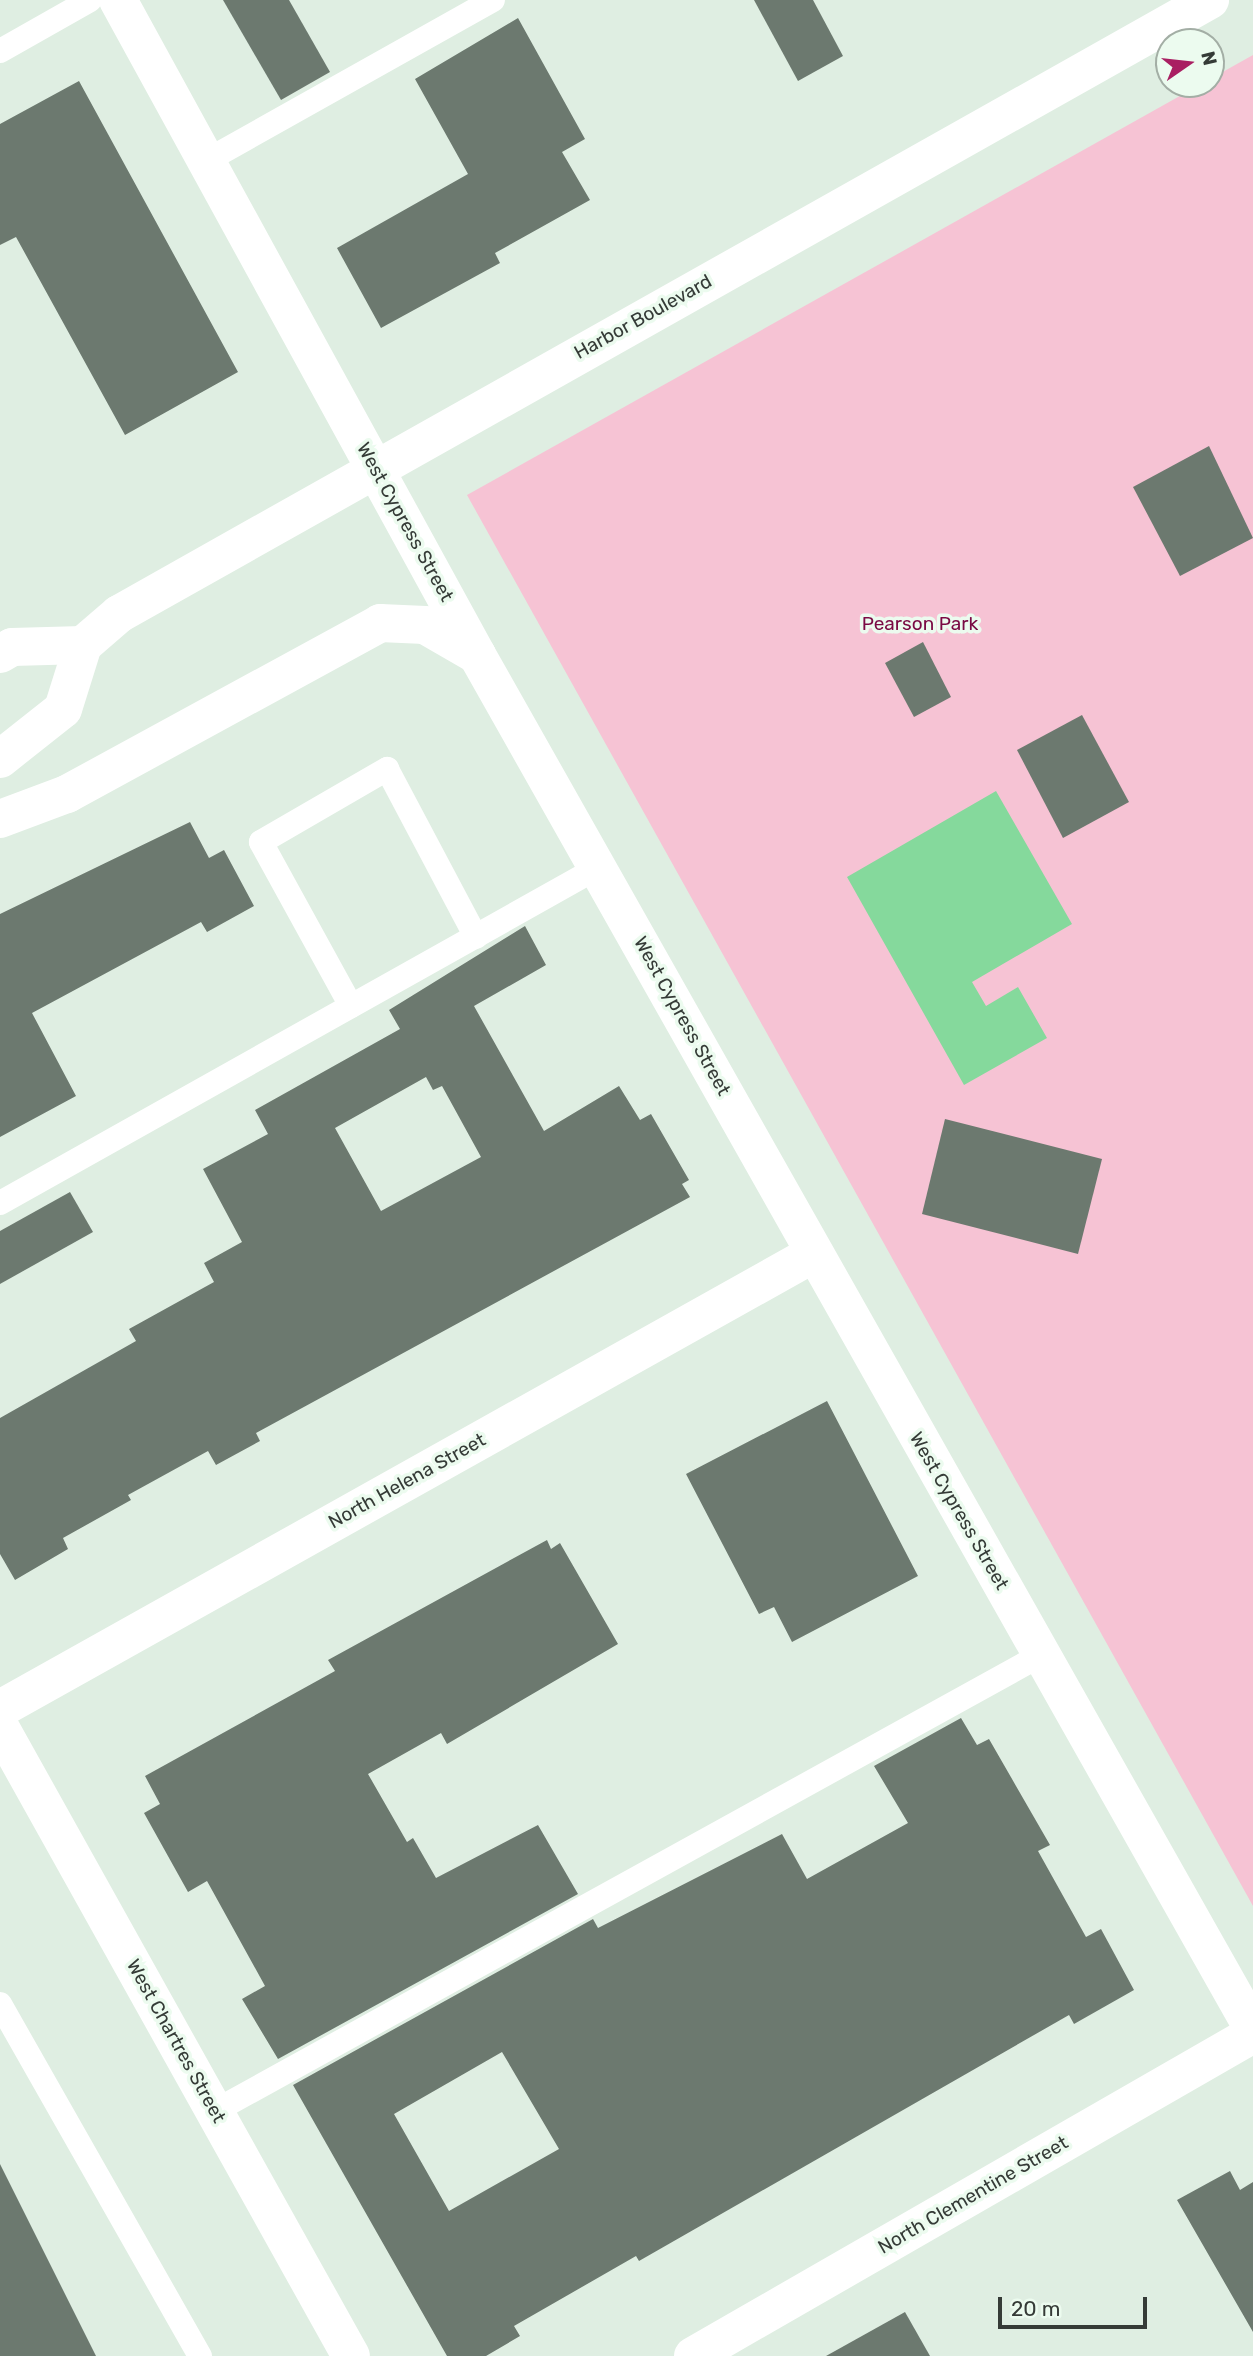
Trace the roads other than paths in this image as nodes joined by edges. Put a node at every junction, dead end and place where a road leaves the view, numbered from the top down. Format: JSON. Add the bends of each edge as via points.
{"nodes":[{"id":1,"x":90,"y":0,"type":"edge"},
{"id":2,"x":118,"y":0,"type":"edge"},
{"id":3,"x":493,"y":0,"type":"edge"},
{"id":4,"x":1210,"y":0,"type":"edge"},
{"id":5,"x":0,"y":51,"type":"edge"},
{"id":6,"x":206,"y":161,"type":"junction"},
{"id":7,"x":377,"y":470,"type":"junction"},
{"id":8,"x":83,"y":645,"type":"junction"},
{"id":9,"x":0,"y":654,"type":"edge"},
{"id":10,"x":477,"y":655,"type":"junction"},
{"id":11,"x":0,"y":759,"type":"edge"},
{"id":12,"x":0,"y":819,"type":"edge"},
{"id":13,"x":599,"y":867,"type":"junction"},
{"id":14,"x":476,"y":937,"type":"junction"},
{"id":15,"x":351,"y":1006,"type":"junction"},
{"id":16,"x":0,"y":1203,"type":"edge"},
{"id":17,"x":813,"y":1254,"type":"junction"},
{"id":18,"x":1041,"y":1655,"type":"junction"},
{"id":19,"x":0,"y":1709,"type":"edge"},
{"id":20,"x":0,"y":1727,"type":"edge"},
{"id":21,"x":0,"y":2004,"type":"edge"},
{"id":22,"x":1253,"y":2029,"type":"edge"},
{"id":23,"x":1253,"y":2034,"type":"edge"},
{"id":24,"x":215,"y":2111,"type":"junction"},
{"id":25,"x":200,"y":2356,"type":"edge"},
{"id":26,"x":349,"y":2356,"type":"edge"},
{"id":27,"x":693,"y":2356,"type":"edge"}],
"edges":[{"from":1,"to":5,"type":"lane"},
{"from":2,"to":6,"type":"street","name":"West Cypress Street"},
{"from":3,"to":6,"type":"lane"},
{"from":4,"to":7,"type":"street","name":"Harbor Boulevard"},
{"from":6,"to":7,"type":"street","name":"West Cypress Street"},
{"from":7,"to":8,"type":"street","name":"Harbor Boulevard","via":[[119,614]]},
{"from":7,"to":10,"type":"street","name":"West Cypress Street"},
{"from":8,"to":9,"type":"street","via":[[12,647]]},
{"from":8,"to":11,"type":"street","via":[[63,709]]},
{"from":10,"to":12,"type":"street","via":[[425,625],[380,623],[67,794]]},
{"from":10,"to":13,"type":"street","name":"West Cypress Street"},
{"from":13,"to":14,"type":"lane"},
{"from":13,"to":17,"type":"street","name":"West Cypress Street"},
{"from":14,"to":15,"type":"lane"},
{"from":14,"to":15,"type":"lane","via":[[387,769],[261,842]]},
{"from":15,"to":16,"type":"lane"},
{"from":17,"to":18,"type":"street","name":"West Cypress Street"},
{"from":17,"to":19,"type":"street","name":"North Helena Street"},
{"from":18,"to":22,"type":"street","name":"West Cypress Street"},
{"from":18,"to":24,"type":"lane"},
{"from":20,"to":24,"type":"street","name":"West Chartres Street"},
{"from":21,"to":25,"type":"lane"},
{"from":23,"to":27,"type":"street","name":"North Clementine Street"},
{"from":24,"to":26,"type":"street","name":"West Chartres Street"}]}
